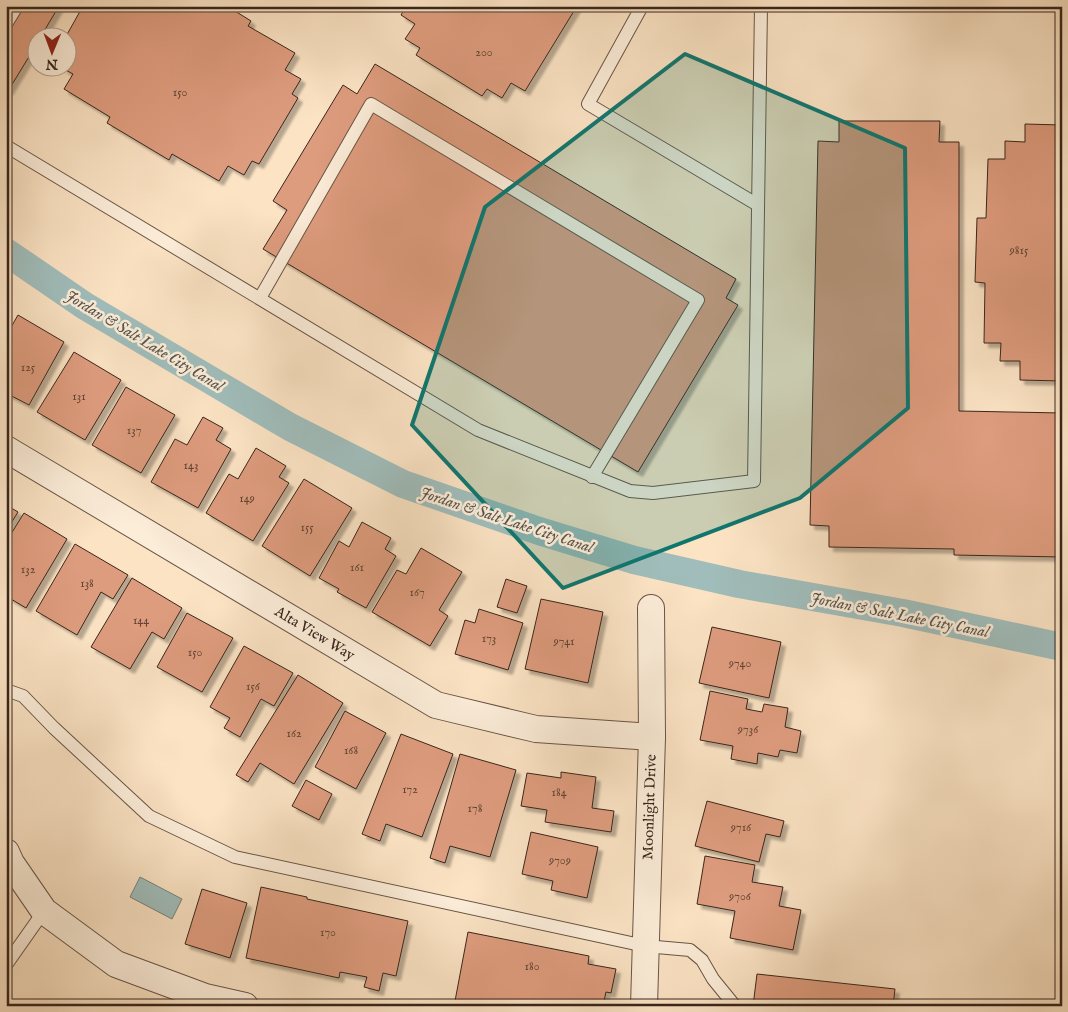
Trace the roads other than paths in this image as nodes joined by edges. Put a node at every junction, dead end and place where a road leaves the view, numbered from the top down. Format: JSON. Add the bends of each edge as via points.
{"nodes":[{"id":1,"x":17,"y":6,"type":"edge"},
{"id":2,"x":642,"y":6,"type":"edge"},
{"id":3,"x":761,"y":6,"type":"edge"},
{"id":4,"x":6,"y":24,"type":"edge"},
{"id":5,"x":6,"y":146,"type":"edge"},
{"id":6,"x":758,"y":205,"type":"junction"},
{"id":7,"x":260,"y":298,"type":"junction"},
{"id":8,"x":6,"y":449,"type":"edge"},
{"id":9,"x":592,"y":477,"type":"junction"},
{"id":10,"x":651,"y":608,"type":"dead end"},
{"id":11,"x":6,"y":690,"type":"edge"},
{"id":12,"x":652,"y":737,"type":"junction"},
{"id":13,"x":6,"y":852,"type":"edge"},
{"id":14,"x":44,"y":911,"type":"junction"},
{"id":15,"x":645,"y":946,"type":"junction"},
{"id":16,"x":6,"y":965,"type":"edge"},
{"id":17,"x":246,"y":1006,"type":"edge"},
{"id":18,"x":644,"y":1006,"type":"edge"},
{"id":19,"x":736,"y":1006,"type":"edge"}],
"edges":[{"from":1,"to":4,"type":"lane"},
{"from":2,"to":6,"type":"lane","via":[[588,104]]},
{"from":3,"to":6,"type":"lane"},
{"from":5,"to":7,"type":"lane"},
{"from":6,"to":9,"type":"lane","via":[[754,481],[653,493],[630,491]]},
{"from":7,"to":9,"type":"lane","via":[[478,430]]},
{"from":7,"to":9,"type":"lane","via":[[371,104],[698,300]]},
{"from":8,"to":12,"type":"street","name":"Alta View Way","via":[[436,705],[536,729]]},
{"from":10,"to":12,"type":"street","name":"Moonlight Drive"},
{"from":11,"to":15,"type":"lane","via":[[23,696],[150,816],[235,857]]},
{"from":12,"to":15,"type":"street","name":"Moonlight Drive"},
{"from":13,"to":14,"type":"street"},
{"from":14,"to":16,"type":"lane"},
{"from":14,"to":17,"type":"street","via":[[116,964],[205,997]]},
{"from":15,"to":18,"type":"street","name":"Moonlight Drive"},
{"from":15,"to":19,"type":"lane","via":[[690,950],[702,960]]}]}
